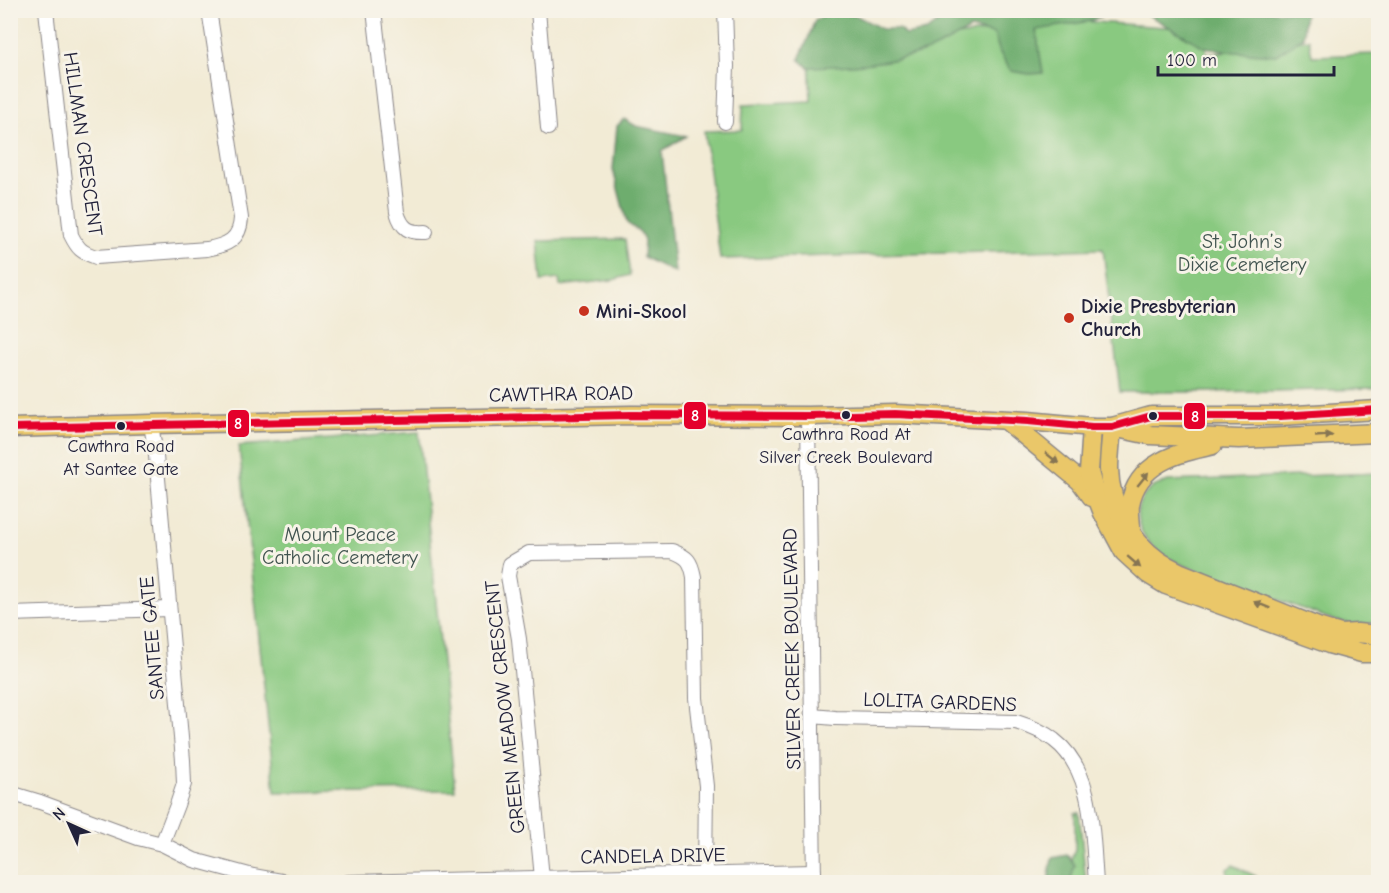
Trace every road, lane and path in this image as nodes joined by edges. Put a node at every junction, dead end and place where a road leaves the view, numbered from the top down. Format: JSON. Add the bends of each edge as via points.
{"nodes":[{"id":1,"x":46,"y":10,"type":"edge"},
{"id":2,"x":209,"y":10,"type":"edge"},
{"id":3,"x":374,"y":10,"type":"edge"},
{"id":4,"x":538,"y":10,"type":"edge"},
{"id":5,"x":725,"y":10,"type":"edge"},
{"id":6,"x":725,"y":122,"type":"dead end"},
{"id":7,"x":548,"y":128,"type":"dead end"},
{"id":8,"x":426,"y":232,"type":"dead end"},
{"id":9,"x":1378,"y":410,"type":"edge"},
{"id":10,"x":808,"y":416,"type":"junction"},
{"id":11,"x":1007,"y":421,"type":"junction"},
{"id":12,"x":151,"y":424,"type":"junction"},
{"id":13,"x":1092,"y":427,"type":"junction"},
{"id":14,"x":1112,"y":427,"type":"junction"},
{"id":15,"x":10,"y":428,"type":"edge"},
{"id":16,"x":1378,"y":433,"type":"edge"},
{"id":17,"x":1239,"y":439,"type":"junction"},
{"id":18,"x":1103,"y":513,"type":"junction"},
{"id":19,"x":1131,"y":533,"type":"junction"},
{"id":20,"x":169,"y":609,"type":"junction"},
{"id":21,"x":10,"y":614,"type":"edge"},
{"id":22,"x":1378,"y":627,"type":"edge"},
{"id":23,"x":1357,"y":633,"type":"junction"},
{"id":24,"x":1378,"y":634,"type":"edge"},
{"id":25,"x":1370,"y":653,"type":"edge"},
{"id":26,"x":1378,"y":663,"type":"edge"},
{"id":27,"x":812,"y":716,"type":"junction"},
{"id":28,"x":10,"y":793,"type":"edge"},
{"id":29,"x":162,"y":844,"type":"junction"},
{"id":30,"x":705,"y":874,"type":"junction"},
{"id":31,"x":542,"y":878,"type":"junction"},
{"id":32,"x":814,"y":878,"type":"edge"},
{"id":33,"x":287,"y":882,"type":"edge"},
{"id":34,"x":348,"y":882,"type":"edge"},
{"id":35,"x":1096,"y":882,"type":"edge"}],
"edges":[{"from":1,"to":2,"type":"street","name":"HILLMAN CRESCENT","via":[[71,235],[77,248],[96,257],[216,247],[234,239],[240,227]]},
{"from":3,"to":8,"type":"street","via":[[397,212],[408,230]]},
{"from":4,"to":7,"type":"street"},
{"from":5,"to":6,"type":"street"},
{"from":9,"to":14,"type":"main road","name":"CAWTHRA ROAD","via":[[1280,416],[1151,416]]},
{"from":10,"to":11,"type":"main road","name":"CAWTHRA ROAD","via":[[895,414]]},
{"from":10,"to":12,"type":"main road","name":"CAWTHRA ROAD","via":[[631,415]]},
{"from":10,"to":27,"type":"street","name":"SILVER CREEK BOULEVARD"},
{"from":11,"to":13,"type":"main road","name":"CAWTHRA ROAD"},
{"from":11,"to":18,"type":"main road","one_way":true,"via":[[1080,481]]},
{"from":12,"to":15,"type":"main road","name":"CAWTHRA ROAD"},
{"from":12,"to":20,"type":"street","name":"SANTEE GATE"},
{"from":13,"to":14,"type":"main road","name":"CAWTHRA ROAD"},
{"from":13,"to":18,"type":"main road","via":[[1089,472]]},
{"from":14,"to":17,"type":"main road","name":"CAWTHRA ROAD","via":[[1150,435]]},
{"from":14,"to":19,"type":"main road","via":[[1112,487],[1116,506]]},
{"from":17,"to":16,"type":"main road","name":"CAWTHRA ROAD","one_way":true},
{"from":19,"to":17,"type":"main road","one_way":true,"via":[[1130,506],[1135,490],[1148,472],[1173,455]]},
{"from":18,"to":25,"type":"main road","one_way":true,"via":[[1124,552],[1167,585],[1329,644]]},
{"from":23,"to":19,"type":"main road","one_way":true,"via":[[1341,634],[1318,627],[1179,572],[1158,560]]},
{"from":20,"to":21,"type":"street"},
{"from":20,"to":29,"type":"street","name":"SANTEE GATE","via":[[184,784]]},
{"from":22,"to":23,"type":"main road"},
{"from":23,"to":24,"type":"main road"},
{"from":25,"to":26,"type":"main road","via":[[1371,663]]},
{"from":27,"to":32,"type":"street","name":"SILVER CREEK BOULEVARD"},
{"from":27,"to":35,"type":"street","name":"LOLITA GARDENS","via":[[1016,722],[1054,740],[1075,764],[1088,798]]},
{"from":28,"to":29,"type":"street"},
{"from":29,"to":33,"type":"street","via":[[194,860]]},
{"from":30,"to":31,"type":"street","name":"CANDELA DRIVE"},
{"from":30,"to":31,"type":"street","name":"GREEN MEADOW CRESCENT","via":[[706,786],[696,698],[692,564],[672,551],[529,553],[510,564],[508,576],[519,639]]},
{"from":30,"to":32,"type":"street","name":"CANDELA DRIVE"},
{"from":31,"to":34,"type":"street","name":"CANDELA DRIVE"}]}
